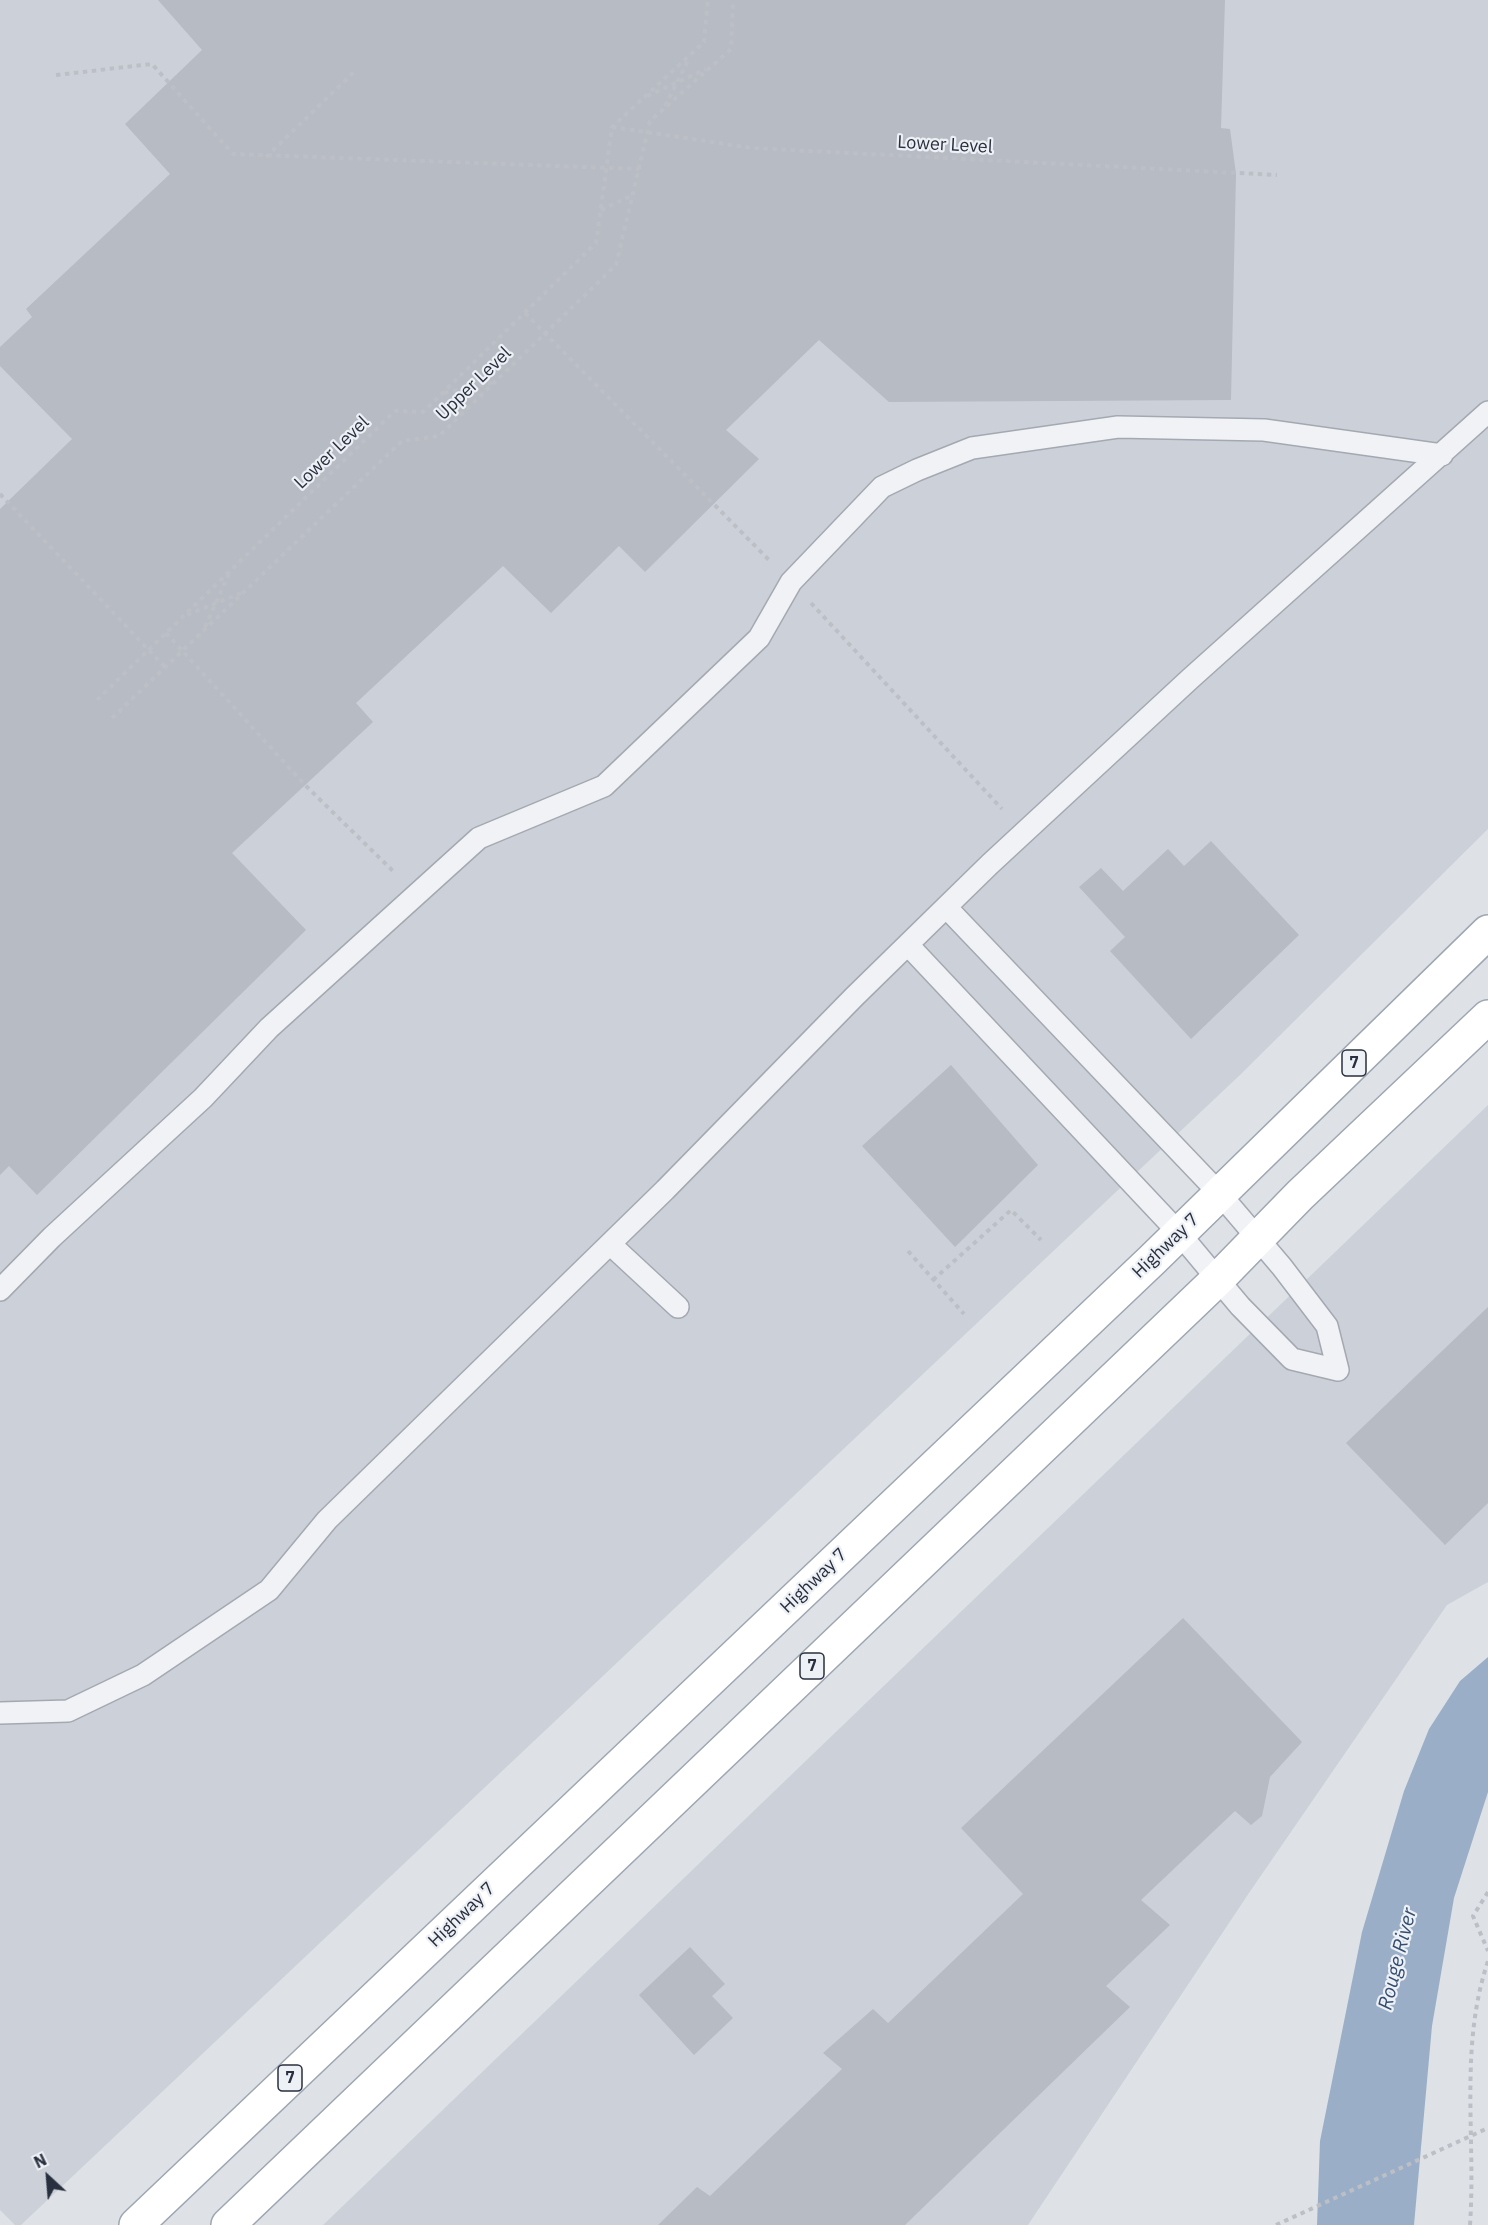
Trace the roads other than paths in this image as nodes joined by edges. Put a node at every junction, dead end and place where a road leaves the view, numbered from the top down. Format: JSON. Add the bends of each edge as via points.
{"nodes":[{"id":1,"x":1488,"y":412,"type":"edge"},
{"id":2,"x":1442,"y":454,"type":"junction"},
{"id":3,"x":946,"y":907,"type":"junction"},
{"id":4,"x":1488,"y":932,"type":"edge"},
{"id":5,"x":909,"y":946,"type":"junction"},
{"id":6,"x":1488,"y":1017,"type":"edge"},
{"id":7,"x":1220,"y":1194,"type":"junction"},
{"id":8,"x":1179,"y":1233,"type":"junction"},
{"id":9,"x":1258,"y":1238,"type":"junction"},
{"id":10,"x":610,"y":1244,"type":"junction"},
{"id":11,"x":1218,"y":1279,"type":"junction"},
{"id":12,"x":0,"y":1290,"type":"edge"},
{"id":13,"x":678,"y":1307,"type":"dead end"},
{"id":14,"x":0,"y":1713,"type":"edge"},
{"id":15,"x":136,"y":2225,"type":"edge"},
{"id":16,"x":228,"y":2225,"type":"edge"}],
"edges":[{"from":1,"to":2,"type":"lane"},
{"from":2,"to":3,"type":"lane","via":[[1191,678]]},
{"from":2,"to":12,"type":"lane","via":[[1264,430],[1118,427],[972,448],[882,487],[791,582],[759,638],[604,786],[479,838],[269,1028],[203,1098]]},
{"from":3,"to":5,"type":"lane"},
{"from":3,"to":7,"type":"lane"},
{"from":4,"to":7,"type":"main road","name":"Highway 7","number":"7"},
{"from":5,"to":8,"type":"lane"},
{"from":5,"to":10,"type":"lane"},
{"from":6,"to":9,"type":"main road","number":"7"},
{"from":7,"to":8,"type":"main road","name":"Highway 7","number":"7"},
{"from":7,"to":9,"type":"lane"},
{"from":8,"to":11,"type":"lane"},
{"from":8,"to":15,"type":"main road","name":"Highway 7","number":"7"},
{"from":9,"to":11,"type":"main road","number":"7"},
{"from":9,"to":11,"type":"lane","via":[[1327,1326],[1338,1370],[1292,1359]]},
{"from":10,"to":13,"type":"lane"},
{"from":10,"to":14,"type":"lane","via":[[327,1520],[269,1590],[143,1675],[68,1711]]},
{"from":11,"to":16,"type":"main road","number":"7"}]}
